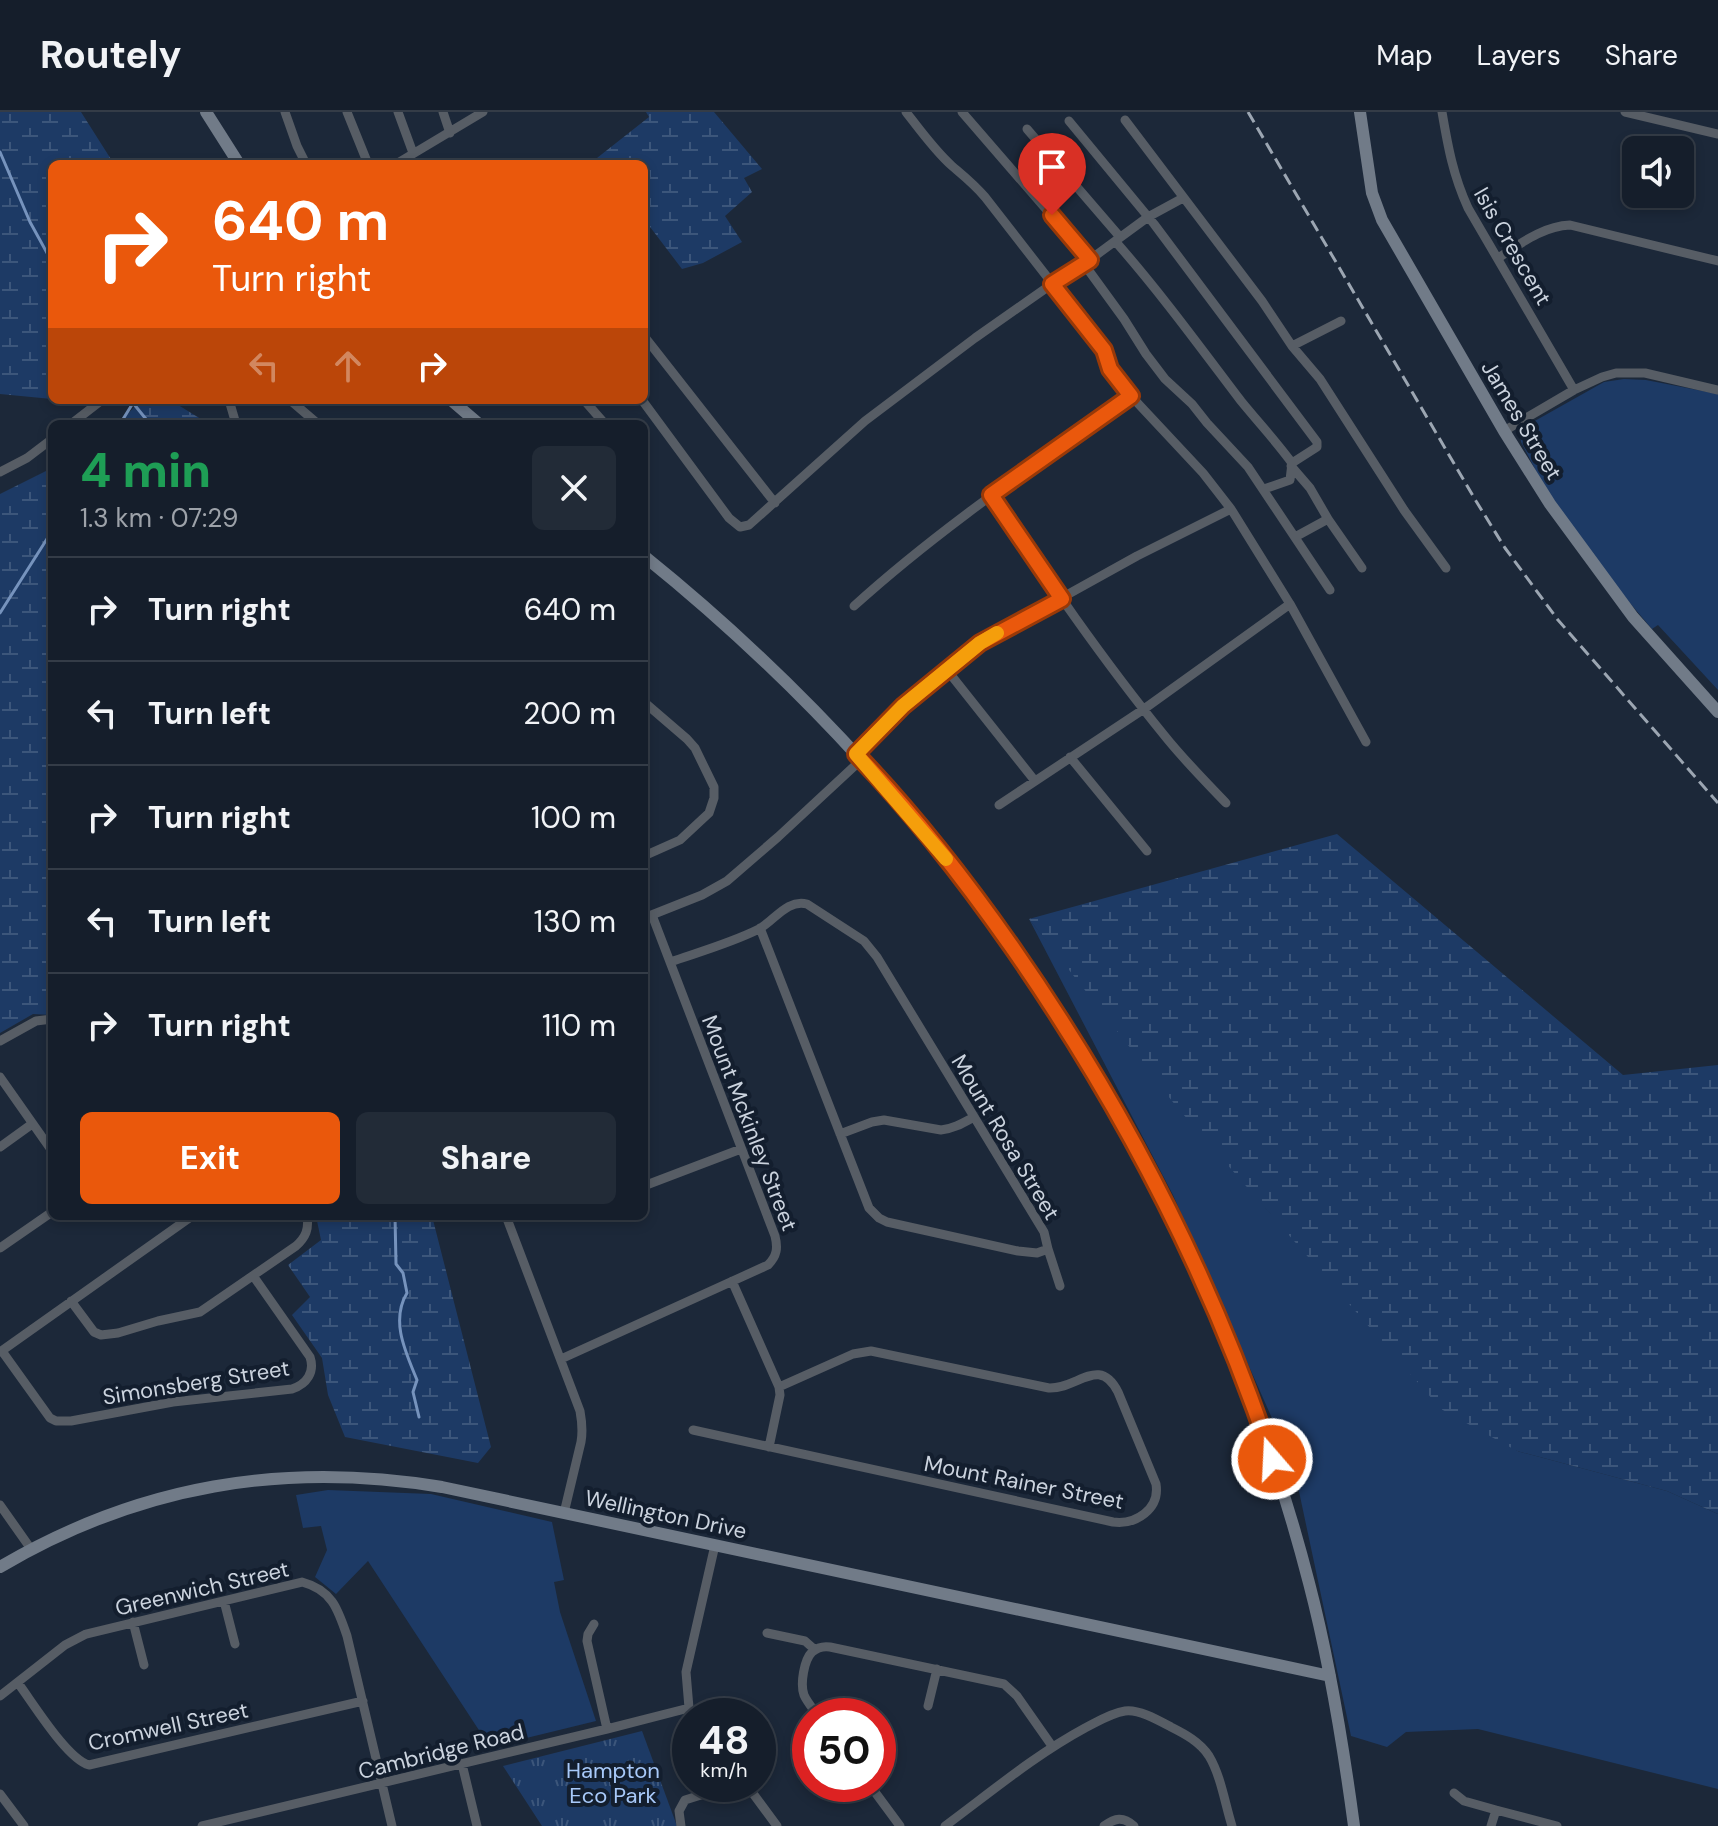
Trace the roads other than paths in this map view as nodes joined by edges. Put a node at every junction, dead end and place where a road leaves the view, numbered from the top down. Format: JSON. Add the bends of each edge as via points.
{"nodes":[{"id":1,"x":206,"y":112,"type":"edge"},
{"id":2,"x":285,"y":112,"type":"edge"},
{"id":3,"x":347,"y":112,"type":"edge"},
{"id":4,"x":398,"y":112,"type":"edge"},
{"id":5,"x":443,"y":112,"type":"edge"},
{"id":6,"x":483,"y":112,"type":"edge"},
{"id":7,"x":906,"y":112,"type":"edge"},
{"id":8,"x":962,"y":112,"type":"edge"},
{"id":9,"x":1360,"y":112,"type":"edge"},
{"id":10,"x":1442,"y":112,"type":"edge"},
{"id":11,"x":1625,"y":112,"type":"edge"},
{"id":12,"x":1125,"y":120,"type":"dead end"},
{"id":13,"x":1069,"y":121,"type":"dead end"},
{"id":14,"x":1027,"y":129,"type":"dead end"},
{"id":15,"x":450,"y":133,"type":"junction"},
{"id":16,"x":1718,"y":134,"type":"edge"},
{"id":17,"x":413,"y":153,"type":"junction"},
{"id":18,"x":236,"y":160,"type":"edge"},
{"id":19,"x":304,"y":160,"type":"edge"},
{"id":20,"x":366,"y":160,"type":"edge"},
{"id":21,"x":402,"y":160,"type":"edge"},
{"id":22,"x":1183,"y":198,"type":"junction"},
{"id":23,"x":1148,"y":217,"type":"junction"},
{"id":24,"x":1118,"y":239,"type":"junction"},
{"id":25,"x":1498,"y":258,"type":"junction"},
{"id":26,"x":1718,"y":261,"type":"edge"},
{"id":27,"x":1087,"y":262,"type":"junction"},
{"id":28,"x":1052,"y":284,"type":"junction"},
{"id":29,"x":1341,"y":321,"type":"dead end"},
{"id":30,"x":648,"y":341,"type":"edge"},
{"id":31,"x":1292,"y":346,"type":"junction"},
{"id":32,"x":1574,"y":390,"type":"junction"},
{"id":33,"x":1718,"y":390,"type":"edge"},
{"id":34,"x":1131,"y":396,"type":"junction"},
{"id":35,"x":97,"y":404,"type":"edge"},
{"id":36,"x":295,"y":404,"type":"edge"},
{"id":37,"x":456,"y":404,"type":"edge"},
{"id":38,"x":588,"y":404,"type":"edge"},
{"id":39,"x":645,"y":404,"type":"edge"},
{"id":40,"x":76,"y":420,"type":"edge"},
{"id":41,"x":313,"y":420,"type":"edge"},
{"id":42,"x":474,"y":420,"type":"edge"},
{"id":43,"x":602,"y":420,"type":"edge"},
{"id":44,"x":1504,"y":431,"type":"junction"},
{"id":45,"x":48,"y":442,"type":"edge"},
{"id":46,"x":1292,"y":464,"type":"junction"},
{"id":47,"x":0,"y":472,"type":"edge"},
{"id":48,"x":1264,"y":489,"type":"junction"},
{"id":49,"x":991,"y":495,"type":"junction"},
{"id":50,"x":775,"y":503,"type":"junction"},
{"id":51,"x":1231,"y":509,"type":"junction"},
{"id":52,"x":1328,"y":519,"type":"junction"},
{"id":53,"x":1295,"y":537,"type":"junction"},
{"id":54,"x":648,"y":559,"type":"edge"},
{"id":55,"x":1362,"y":568,"type":"dead end"},
{"id":56,"x":1446,"y":568,"type":"dead end"},
{"id":57,"x":1330,"y":590,"type":"dead end"},
{"id":58,"x":1062,"y":599,"type":"junction"},
{"id":59,"x":1290,"y":604,"type":"junction"},
{"id":60,"x":854,"y":606,"type":"dead end"},
{"id":61,"x":947,"y":670,"type":"junction"},
{"id":62,"x":648,"y":705,"type":"edge"},
{"id":63,"x":1144,"y":709,"type":"junction"},
{"id":64,"x":1718,"y":712,"type":"edge"},
{"id":65,"x":1366,"y":742,"type":"dead end"},
{"id":66,"x":859,"y":757,"type":"junction"},
{"id":67,"x":1070,"y":757,"type":"junction"},
{"id":68,"x":1035,"y":781,"type":"junction"},
{"id":69,"x":1226,"y":803,"type":"dead end"},
{"id":70,"x":999,"y":805,"type":"dead end"},
{"id":71,"x":1147,"y":851,"type":"dead end"},
{"id":72,"x":648,"y":854,"type":"edge"},
{"id":73,"x":648,"y":916,"type":"edge"},
{"id":74,"x":760,"y":928,"type":"junction"},
{"id":75,"x":670,"y":962,"type":"junction"},
{"id":76,"x":48,"y":1020,"type":"edge"},
{"id":77,"x":0,"y":1041,"type":"edge"},
{"id":78,"x":0,"y":1077,"type":"edge"},
{"id":79,"x":974,"y":1117,"type":"junction"},
{"id":80,"x":32,"y":1124,"type":"junction"},
{"id":81,"x":840,"y":1134,"type":"junction"},
{"id":82,"x":48,"y":1146,"type":"edge"},
{"id":83,"x":0,"y":1147,"type":"edge"},
{"id":84,"x":741,"y":1149,"type":"junction"},
{"id":85,"x":648,"y":1184,"type":"edge"},
{"id":86,"x":48,"y":1215,"type":"edge"},
{"id":87,"x":186,"y":1220,"type":"edge"},
{"id":88,"x":307,"y":1220,"type":"edge"},
{"id":89,"x":508,"y":1220,"type":"edge"},
{"id":90,"x":0,"y":1248,"type":"edge"},
{"id":91,"x":1048,"y":1249,"type":"junction"},
{"id":92,"x":254,"y":1277,"type":"junction"},
{"id":93,"x":732,"y":1281,"type":"junction"},
{"id":94,"x":1060,"y":1286,"type":"dead end"},
{"id":95,"x":71,"y":1301,"type":"junction"},
{"id":96,"x":1,"y":1351,"type":"edge"},
{"id":97,"x":561,"y":1359,"type":"junction"},
{"id":98,"x":779,"y":1387,"type":"junction"},
{"id":99,"x":693,"y":1430,"type":"dead end"},
{"id":100,"x":769,"y":1447,"type":"junction"},
{"id":101,"x":0,"y":1505,"type":"edge"},
{"id":102,"x":564,"y":1513,"type":"junction"},
{"id":103,"x":715,"y":1545,"type":"junction"},
{"id":104,"x":31,"y":1549,"type":"junction"},
{"id":105,"x":0,"y":1567,"type":"edge"},
{"id":106,"x":224,"y":1601,"type":"junction"},
{"id":107,"x":133,"y":1622,"type":"junction"},
{"id":108,"x":594,"y":1624,"type":"dead end"},
{"id":109,"x":767,"y":1633,"type":"dead end"},
{"id":110,"x":235,"y":1644,"type":"dead end"},
{"id":111,"x":814,"y":1649,"type":"junction"},
{"id":112,"x":144,"y":1665,"type":"dead end"},
{"id":113,"x":937,"y":1669,"type":"junction"},
{"id":114,"x":1330,"y":1676,"type":"junction"},
{"id":115,"x":18,"y":1683,"type":"junction"},
{"id":116,"x":0,"y":1696,"type":"edge"},
{"id":117,"x":690,"y":1698,"type":"edge"},
{"id":118,"x":806,"y":1698,"type":"edge"},
{"id":119,"x":363,"y":1701,"type":"junction"},
{"id":120,"x":928,"y":1706,"type":"dead end"},
{"id":121,"x":672,"y":1716,"type":"edge"},
{"id":122,"x":607,"y":1729,"type":"junction"},
{"id":123,"x":1052,"y":1746,"type":"junction"},
{"id":124,"x":462,"y":1764,"type":"junction"},
{"id":125,"x":382,"y":1784,"type":"junction"},
{"id":126,"x":1454,"y":1793,"type":"dead end"},
{"id":127,"x":1,"y":1797,"type":"edge"},
{"id":128,"x":684,"y":1802,"type":"edge"},
{"id":129,"x":759,"y":1802,"type":"edge"},
{"id":130,"x":882,"y":1802,"type":"edge"},
{"id":131,"x":1496,"y":1810,"type":"junction"},
{"id":132,"x":24,"y":1826,"type":"edge"},
{"id":133,"x":202,"y":1826,"type":"edge"},
{"id":134,"x":392,"y":1826,"type":"edge"},
{"id":135,"x":477,"y":1826,"type":"edge"},
{"id":136,"x":681,"y":1826,"type":"edge"},
{"id":137,"x":777,"y":1826,"type":"edge"},
{"id":138,"x":900,"y":1826,"type":"edge"},
{"id":139,"x":945,"y":1826,"type":"edge"},
{"id":140,"x":1104,"y":1826,"type":"edge"},
{"id":141,"x":1134,"y":1826,"type":"edge"},
{"id":142,"x":1232,"y":1826,"type":"edge"},
{"id":143,"x":1354,"y":1826,"type":"edge"},
{"id":144,"x":1491,"y":1826,"type":"edge"},
{"id":145,"x":1557,"y":1826,"type":"edge"}],
"edges":[{"from":1,"to":18,"type":"street"},
{"from":2,"to":19,"type":"street"},
{"from":3,"to":20,"type":"street"},
{"from":4,"to":17,"type":"street"},
{"from":5,"to":15,"type":"street"},
{"from":6,"to":15,"type":"street"},
{"from":7,"to":28,"type":"street","via":[[985,197]]},
{"from":8,"to":27,"type":"street"},
{"from":9,"to":44,"type":"street","name":"James Street","via":[[1379,213]]},
{"from":10,"to":25,"type":"street","name":"Isis Crescent","via":[[1454,175]]},
{"from":11,"to":16,"type":"street"},
{"from":12,"to":22,"type":"street"},
{"from":13,"to":23,"type":"street"},
{"from":14,"to":24,"type":"street"},
{"from":15,"to":17,"type":"street"},
{"from":17,"to":21,"type":"street"},
{"from":22,"to":23,"type":"street"},
{"from":22,"to":31,"type":"street"},
{"from":23,"to":24,"type":"street"},
{"from":23,"to":46,"type":"street","via":[[1317,442]]},
{"from":24,"to":27,"type":"street"},
{"from":24,"to":46,"type":"street"},
{"from":25,"to":26,"type":"street","via":[[1544,231],[1570,225]]},
{"from":25,"to":32,"type":"street","name":"Isis Crescent"},
{"from":27,"to":28,"type":"street"},
{"from":27,"to":48,"type":"street","via":[[1165,379]]},
{"from":28,"to":34,"type":"street","via":[[1104,350],[1110,369]]},
{"from":28,"to":50,"type":"street","via":[[865,421]]},
{"from":29,"to":31,"type":"street"},
{"from":30,"to":50,"type":"street"},
{"from":31,"to":56,"type":"street","via":[[1320,379]]},
{"from":32,"to":33,"type":"street","via":[[1630,372]]},
{"from":32,"to":44,"type":"street"},
{"from":34,"to":49,"type":"street"},
{"from":34,"to":51,"type":"street"},
{"from":35,"to":40,"type":"street"},
{"from":36,"to":41,"type":"street"},
{"from":37,"to":42,"type":"street"},
{"from":38,"to":43,"type":"street"},
{"from":39,"to":50,"type":"street","via":[[734,523],[749,525]]},
{"from":44,"to":64,"type":"street","name":"James Street","via":[[1595,568]]},
{"from":45,"to":47,"type":"street"},
{"from":46,"to":48,"type":"street","via":[[1290,480]]},
{"from":46,"to":52,"type":"street"},
{"from":48,"to":53,"type":"street"},
{"from":49,"to":58,"type":"street"},
{"from":49,"to":60,"type":"street"},
{"from":51,"to":58,"type":"street"},
{"from":51,"to":59,"type":"street"},
{"from":52,"to":53,"type":"street"},
{"from":52,"to":55,"type":"street"},
{"from":53,"to":57,"type":"street"},
{"from":54,"to":66,"type":"street","via":[[777,673]]},
{"from":58,"to":61,"type":"street","via":[[980,643]]},
{"from":58,"to":63,"type":"street"},
{"from":59,"to":63,"type":"street"},
{"from":59,"to":65,"type":"street"},
{"from":61,"to":66,"type":"street","via":[[903,706]]},
{"from":61,"to":68,"type":"street"},
{"from":62,"to":72,"type":"street","via":[[695,748],[714,798],[709,813],[680,840]]},
{"from":63,"to":67,"type":"street"},
{"from":63,"to":69,"type":"street"},
{"from":66,"to":73,"type":"street","via":[[734,876]]},
{"from":66,"to":114,"type":"street","via":[[959,875],[1040,987],[1106,1092],[1166,1203],[1262,1430],[1309,1583]]},
{"from":67,"to":68,"type":"street"},
{"from":67,"to":71,"type":"street"},
{"from":68,"to":70,"type":"street"},
{"from":73,"to":75,"type":"street","name":"Mount Mckinley Street"},
{"from":74,"to":75,"type":"street","name":"Mount Rosa Street"},
{"from":74,"to":79,"type":"street","name":"Mount Rosa Street","via":[[802,902],[864,941]]},
{"from":74,"to":81,"type":"street","name":"Mount Rosa Street"},
{"from":75,"to":84,"type":"street","name":"Mount Mckinley Street"},
{"from":76,"to":77,"type":"street"},
{"from":78,"to":80,"type":"street"},
{"from":79,"to":81,"type":"street","via":[[941,1130],[884,1120]]},
{"from":79,"to":91,"type":"street","name":"Mount Rosa Street","via":[[1044,1232]]},
{"from":80,"to":82,"type":"street"},
{"from":80,"to":83,"type":"street"},
{"from":81,"to":91,"type":"street","name":"Mount Rosa Street","via":[[869,1208],[879,1218],[1018,1251]]},
{"from":84,"to":85,"type":"street"},
{"from":84,"to":93,"type":"street","name":"Mount Mckinley Street","via":[[777,1250],[768,1265]]},
{"from":86,"to":90,"type":"street"},
{"from":87,"to":95,"type":"street"},
{"from":88,"to":92,"type":"street","via":[[302,1241]]},
{"from":89,"to":97,"type":"street"},
{"from":91,"to":94,"type":"street"},
{"from":92,"to":95,"type":"street","via":[[200,1312],[110,1335],[94,1332]]},
{"from":92,"to":96,"type":"street","name":"Simonsberg Street","via":[[310,1357],[308,1378],[292,1389],[56,1421]]},
{"from":93,"to":97,"type":"street","name":"Mount Mckinley Street"},
{"from":93,"to":98,"type":"street"},
{"from":95,"to":96,"type":"street"},
{"from":97,"to":102,"type":"street","via":[[583,1431]]},
{"from":98,"to":100,"type":"street"},
{"from":98,"to":100,"type":"street","name":"Mount Rainer Street","via":[[871,1351],[1049,1388],[1104,1375],[1118,1392],[1156,1484],[1156,1497],[1142,1516],[1113,1522]]},
{"from":99,"to":100,"type":"street","name":"Mount Rainer Street"},
{"from":101,"to":104,"type":"street"},
{"from":102,"to":103,"type":"street","name":"Wellington Drive"},
{"from":102,"to":104,"type":"street","name":"Wellington Drive","via":[[396,1480],[268,1478],[151,1500]]},
{"from":103,"to":114,"type":"street","name":"Wellington Drive"},
{"from":103,"to":117,"type":"street","via":[[686,1672]]},
{"from":104,"to":105,"type":"street","name":"Wellington Drive"},
{"from":106,"to":107,"type":"street","name":"Greenwich Street"},
{"from":106,"to":110,"type":"street"},
{"from":106,"to":119,"type":"street","name":"Greenwich Street","via":[[302,1582],[317,1586],[330,1598],[343,1625]]},
{"from":107,"to":112,"type":"street"},
{"from":107,"to":115,"type":"street","name":"Greenwich Street","via":[[76,1638]]},
{"from":108,"to":122,"type":"street","via":[[587,1641]]},
{"from":109,"to":111,"type":"street","via":[[805,1641]]},
{"from":111,"to":113,"type":"street","via":[[834,1647]]},
{"from":111,"to":118,"type":"street","via":[[802,1682]]},
{"from":113,"to":120,"type":"street"},
{"from":113,"to":123,"type":"street","via":[[1008,1687]]},
{"from":114,"to":143,"type":"street"},
{"from":115,"to":116,"type":"street","name":"Greenwich Street"},
{"from":115,"to":119,"type":"street","name":"Cromwell Street","via":[[69,1752],[89,1765]]},
{"from":119,"to":125,"type":"street","name":"Greenwich Street"},
{"from":121,"to":122,"type":"street","name":"Cambridge Road"},
{"from":122,"to":124,"type":"street","name":"Cambridge Road"},
{"from":123,"to":139,"type":"street"},
{"from":123,"to":142,"type":"street","via":[[1125,1711],[1185,1733],[1209,1756]]},
{"from":124,"to":125,"type":"street","name":"Cambridge Road"},
{"from":124,"to":135,"type":"street"},
{"from":125,"to":133,"type":"street","name":"Cambridge Road"},
{"from":125,"to":134,"type":"street","name":"Greenwich Street"},
{"from":126,"to":131,"type":"street"},
{"from":127,"to":132,"type":"street"},
{"from":128,"to":136,"type":"street"},
{"from":129,"to":137,"type":"street"},
{"from":130,"to":138,"type":"street"},
{"from":131,"to":144,"type":"street"},
{"from":131,"to":145,"type":"street"},
{"from":140,"to":141,"type":"street","via":[[1118,1818]]}]}
